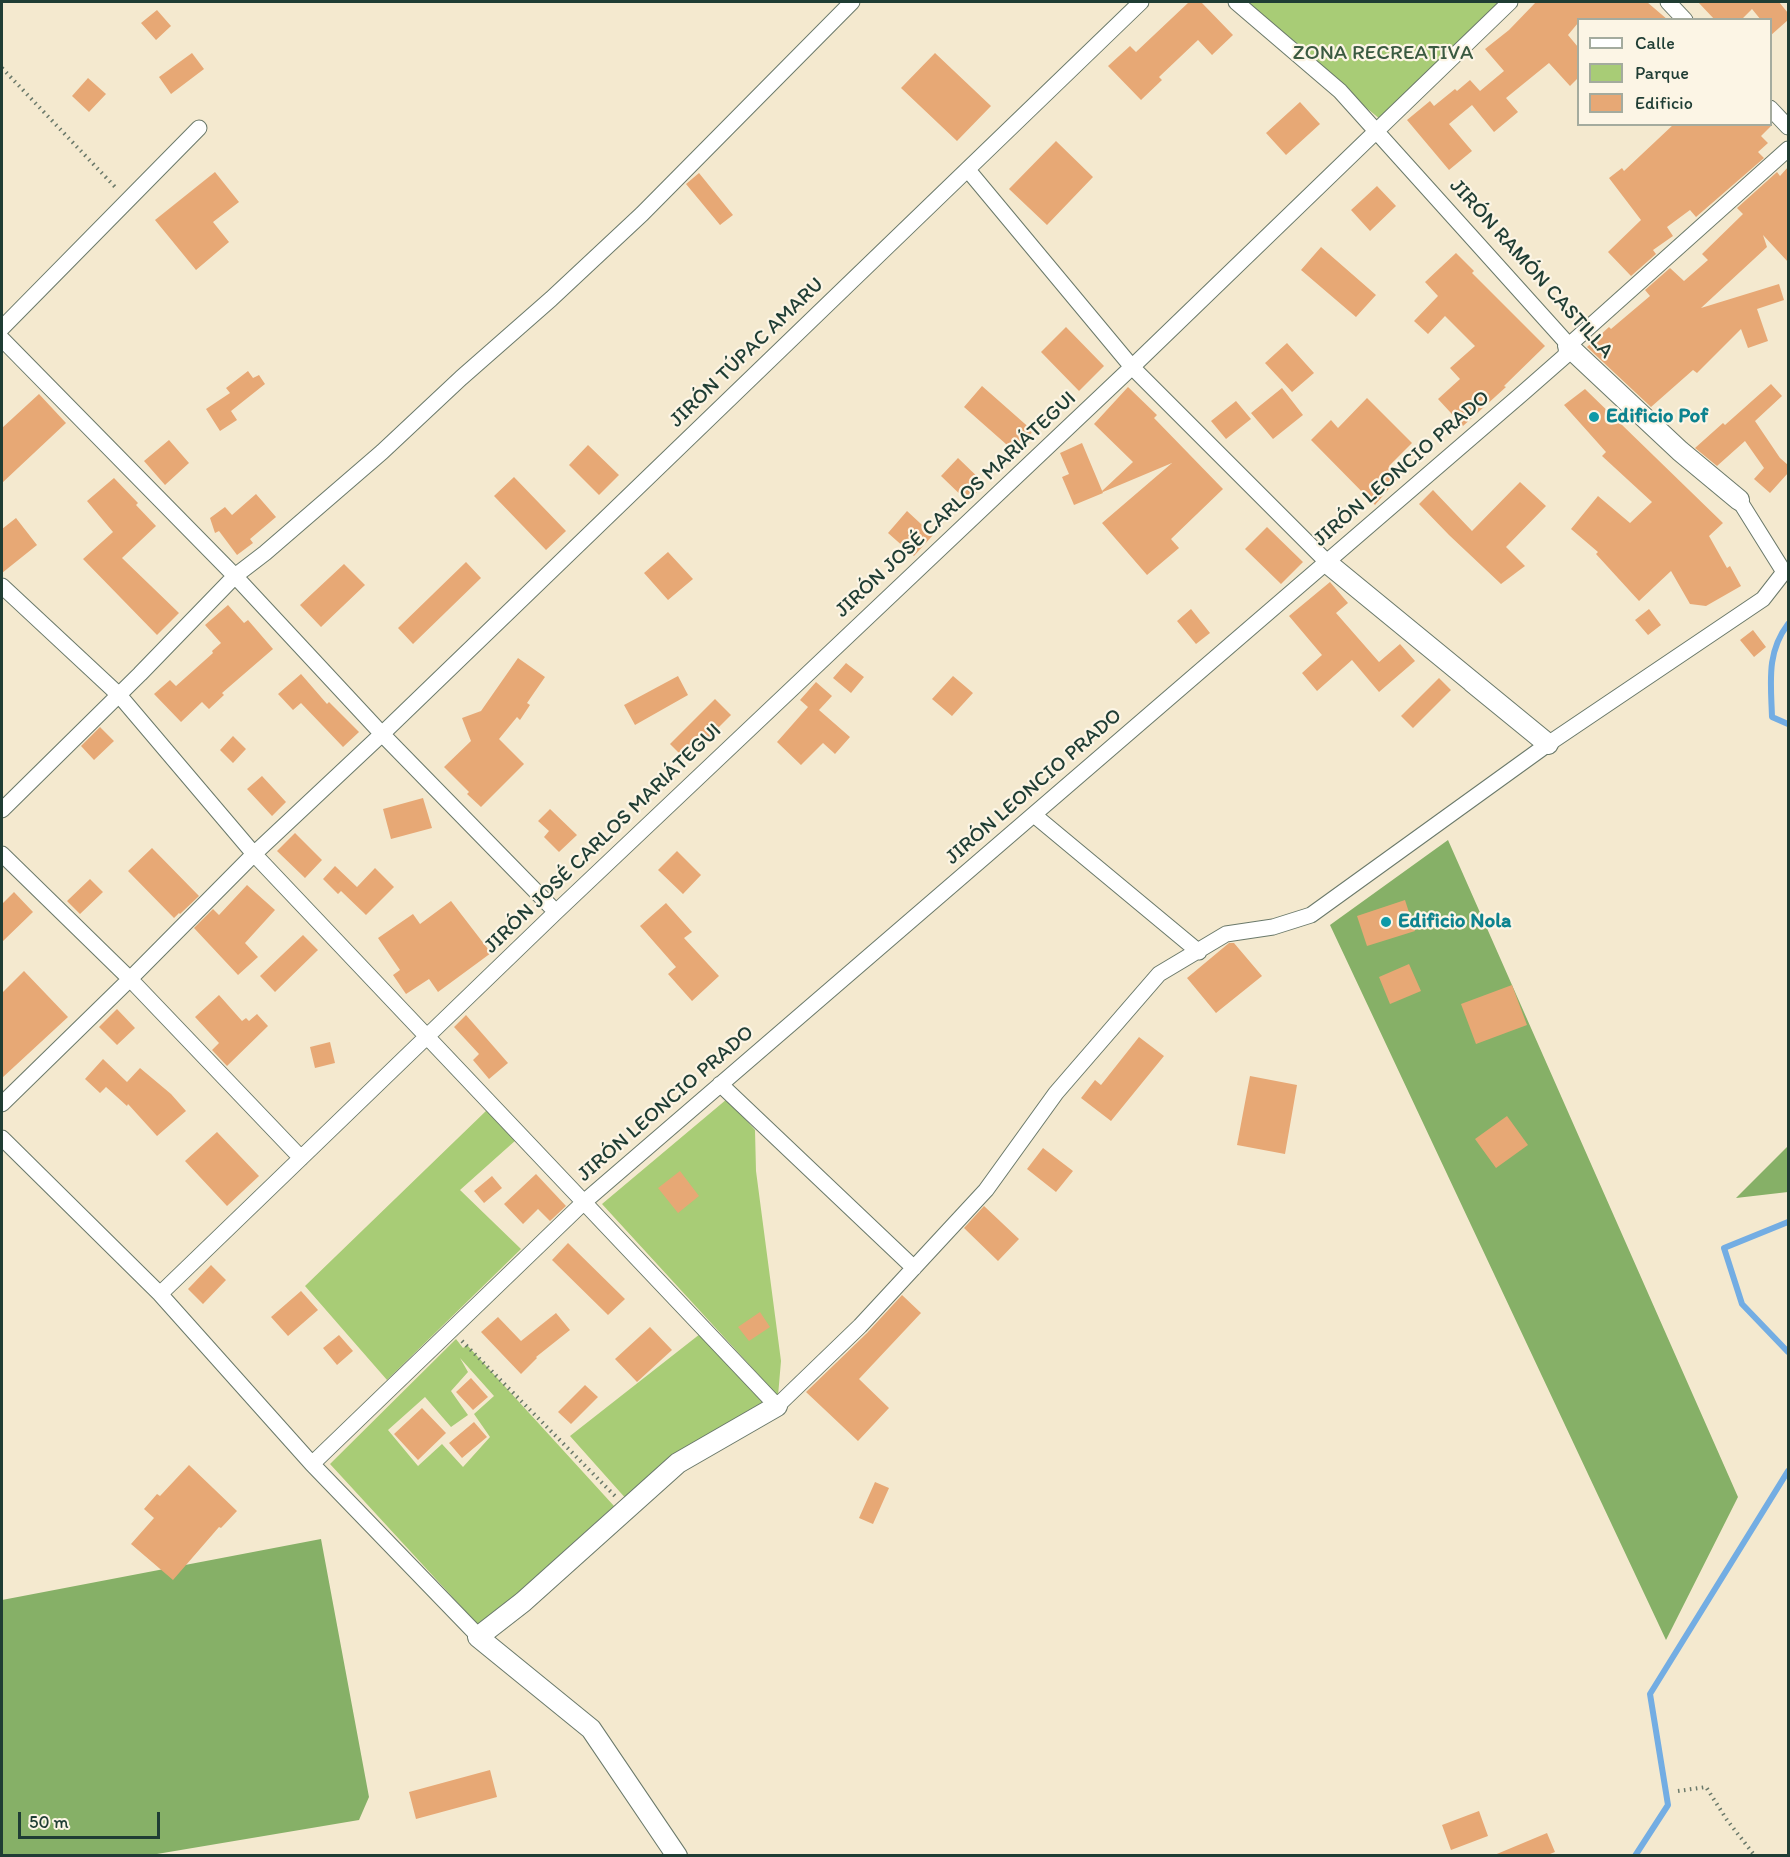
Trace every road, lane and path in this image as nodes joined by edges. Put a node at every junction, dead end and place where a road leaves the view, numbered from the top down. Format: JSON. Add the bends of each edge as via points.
{"nodes":[{"id":1,"x":852,"y":2,"type":"edge"},
{"id":2,"x":1141,"y":2,"type":"edge"},
{"id":3,"x":1236,"y":2,"type":"edge"},
{"id":4,"x":1510,"y":2,"type":"edge"},
{"id":5,"x":1668,"y":2,"type":"edge"},
{"id":6,"x":1683,"y":18,"type":"edge"},
{"id":7,"x":2,"y":68,"type":"edge"},
{"id":8,"x":1772,"y":110,"type":"edge"},
{"id":9,"x":1788,"y":127,"type":"edge"},
{"id":10,"x":199,"y":128,"type":"dead end"},
{"id":11,"x":1378,"y":131,"type":"junction"},
{"id":12,"x":1788,"y":149,"type":"edge"},
{"id":13,"x":968,"y":170,"type":"junction"},
{"id":14,"x":128,"y":200,"type":"junction"},
{"id":15,"x":2,"y":328,"type":"edge"},
{"id":16,"x":2,"y":339,"type":"edge"},
{"id":17,"x":1568,"y":346,"type":"junction"},
{"id":18,"x":1132,"y":367,"type":"junction"},
{"id":19,"x":1326,"y":562,"type":"junction"},
{"id":20,"x":235,"y":576,"type":"junction"},
{"id":21,"x":2,"y":586,"type":"edge"},
{"id":22,"x":118,"y":695,"type":"junction"},
{"id":23,"x":382,"y":734,"type":"junction"},
{"id":24,"x":1548,"y":744,"type":"junction"},
{"id":25,"x":2,"y":810,"type":"edge"},
{"id":26,"x":1034,"y":815,"type":"junction"},
{"id":27,"x":2,"y":854,"type":"edge"},
{"id":28,"x":254,"y":854,"type":"junction"},
{"id":29,"x":556,"y":912,"type":"junction"},
{"id":30,"x":1199,"y":952,"type":"junction"},
{"id":31,"x":130,"y":979,"type":"junction"},
{"id":32,"x":427,"y":1036,"type":"junction"},
{"id":33,"x":720,"y":1084,"type":"junction"},
{"id":34,"x":2,"y":1104,"type":"edge"},
{"id":35,"x":2,"y":1138,"type":"edge"},
{"id":36,"x":301,"y":1158,"type":"junction"},
{"id":37,"x":584,"y":1202,"type":"junction"},
{"id":38,"x":914,"y":1268,"type":"junction"},
{"id":39,"x":160,"y":1294,"type":"junction"},
{"id":40,"x":450,"y":1332,"type":"junction"},
{"id":41,"x":777,"y":1406,"type":"junction"},
{"id":42,"x":312,"y":1464,"type":"junction"},
{"id":43,"x":627,"y":1509,"type":"junction"},
{"id":44,"x":478,"y":1637,"type":"junction"},
{"id":45,"x":1678,"y":1791,"type":"dead end"},
{"id":46,"x":677,"y":1856,"type":"edge"},
{"id":47,"x":1755,"y":1856,"type":"edge"}],
"edges":[{"from":1,"to":20,"type":"street","via":[[642,214],[551,299],[382,452]]},
{"from":2,"to":13,"type":"street","name":"JIRÓN TÚPAC AMARU"},
{"from":3,"to":11,"type":"street","name":"JIRÓN RAMÓN CASTILLA","via":[[1340,91]]},
{"from":4,"to":11,"type":"street","name":"JIRÓN JOSÉ CARLOS MARIÁTEGUI"},
{"from":5,"to":6,"type":"street"},
{"from":7,"to":14,"type":"path"},
{"from":8,"to":9,"type":"street"},
{"from":10,"to":14,"type":"street"},
{"from":11,"to":17,"type":"street","name":"JIRÓN RAMÓN CASTILLA"},
{"from":11,"to":18,"type":"street","name":"JIRÓN JOSÉ CARLOS MARIÁTEGUI"},
{"from":12,"to":17,"type":"street","name":"JIRÓN LEONCIO PRADO"},
{"from":13,"to":18,"type":"street"},
{"from":13,"to":23,"type":"street","name":"JIRÓN TÚPAC AMARU"},
{"from":14,"to":15,"type":"street"},
{"from":16,"to":20,"type":"street"},
{"from":17,"to":19,"type":"street","name":"JIRÓN LEONCIO PRADO","via":[[1565,356]]},
{"from":17,"to":24,"type":"street","name":"JIRÓN RAMÓN CASTILLA","via":[[1680,451],[1739,500],[1784,572],[1763,599]]},
{"from":18,"to":19,"type":"street"},
{"from":18,"to":29,"type":"street","name":"JIRÓN JOSÉ CARLOS MARIÁTEGUI"},
{"from":19,"to":24,"type":"street"},
{"from":19,"to":26,"type":"street","name":"JIRÓN LEONCIO PRADO"},
{"from":20,"to":22,"type":"street"},
{"from":20,"to":23,"type":"street"},
{"from":21,"to":22,"type":"street"},
{"from":22,"to":25,"type":"street"},
{"from":22,"to":28,"type":"street"},
{"from":23,"to":28,"type":"street","name":"JIRÓN TÚPAC AMARU"},
{"from":23,"to":29,"type":"street"},
{"from":24,"to":30,"type":"street","via":[[1311,915],[1273,927],[1226,934]]},
{"from":26,"to":30,"type":"street"},
{"from":26,"to":33,"type":"street","name":"JIRÓN LEONCIO PRADO"},
{"from":27,"to":31,"type":"street"},
{"from":28,"to":31,"type":"street","name":"JIRÓN TÚPAC AMARU"},
{"from":28,"to":32,"type":"street"},
{"from":29,"to":32,"type":"street","name":"JIRÓN JOSÉ CARLOS MARIÁTEGUI"},
{"from":30,"to":38,"type":"street","via":[[1158,974],[1056,1093],[986,1190]]},
{"from":31,"to":34,"type":"street","name":"JIRÓN TÚPAC AMARU"},
{"from":31,"to":36,"type":"street"},
{"from":32,"to":36,"type":"street","name":"JIRÓN JOSÉ CARLOS MARIÁTEGUI"},
{"from":32,"to":37,"type":"street"},
{"from":33,"to":37,"type":"street","name":"JIRÓN LEONCIO PRADO"},
{"from":33,"to":38,"type":"street"},
{"from":35,"to":39,"type":"street"},
{"from":36,"to":39,"type":"street","name":"JIRÓN JOSÉ CARLOS MARIÁTEGUI"},
{"from":37,"to":40,"type":"street","name":"JIRÓN LEONCIO PRADO"},
{"from":37,"to":41,"type":"street"},
{"from":38,"to":41,"type":"street"},
{"from":39,"to":42,"type":"street"},
{"from":40,"to":42,"type":"street","name":"JIRÓN LEONCIO PRADO"},
{"from":40,"to":43,"type":"path"},
{"from":41,"to":43,"type":"street","via":[[678,1463]]},
{"from":42,"to":44,"type":"street"},
{"from":43,"to":44,"type":"street"},
{"from":44,"to":46,"type":"street","via":[[591,1729]]},
{"from":45,"to":47,"type":"path","via":[[1706,1787]]}]}
